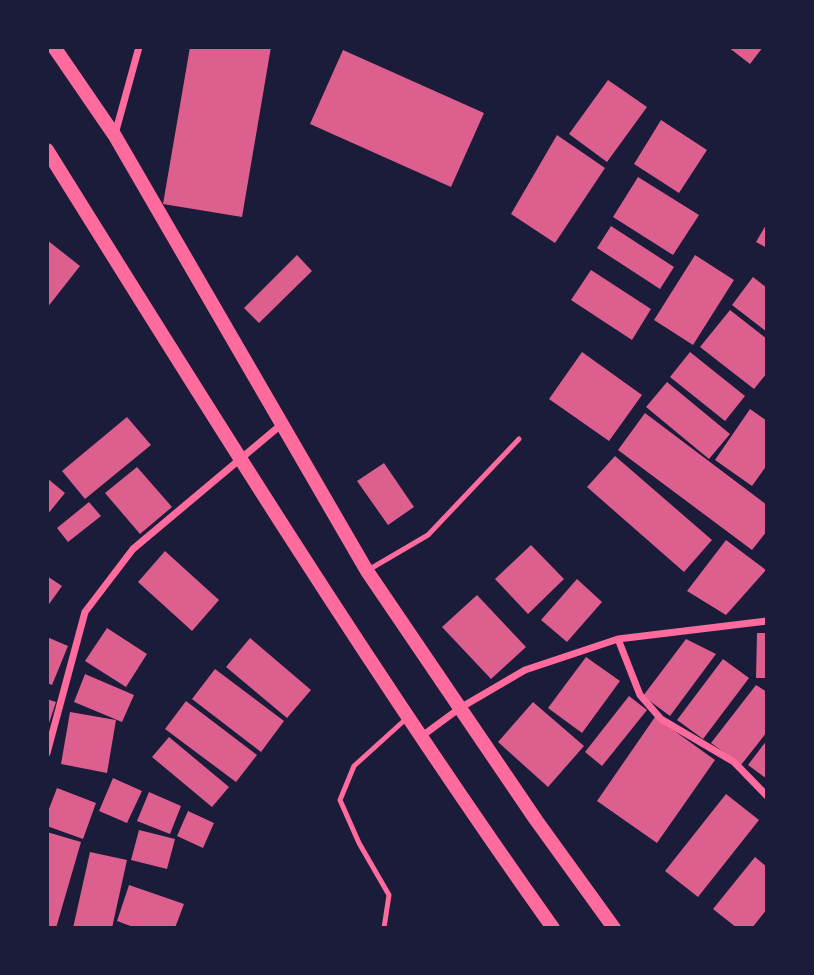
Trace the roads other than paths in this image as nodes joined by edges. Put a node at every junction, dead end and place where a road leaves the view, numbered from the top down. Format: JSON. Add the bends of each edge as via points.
{"nodes":[{"id":1,"x":54,"y":47,"type":"edge"},
{"id":2,"x":139,"y":47,"type":"edge"},
{"id":3,"x":115,"y":136,"type":"junction"},
{"id":4,"x":47,"y":150,"type":"edge"},
{"id":5,"x":282,"y":425,"type":"junction"},
{"id":6,"x":519,"y":439,"type":"dead end"},
{"id":7,"x":240,"y":460,"type":"junction"},
{"id":8,"x":367,"y":571,"type":"junction"},
{"id":9,"x":767,"y":621,"type":"edge"},
{"id":10,"x":618,"y":639,"type":"junction"},
{"id":11,"x":460,"y":708,"type":"junction"},
{"id":12,"x":409,"y":716,"type":"junction"},
{"id":13,"x":422,"y":736,"type":"junction"},
{"id":14,"x":47,"y":753,"type":"edge"},
{"id":15,"x":767,"y":796,"type":"edge"},
{"id":16,"x":384,"y":928,"type":"edge"},
{"id":17,"x":553,"y":928,"type":"edge"},
{"id":18,"x":614,"y":928,"type":"edge"}],
"edges":[{"from":1,"to":3,"type":"main road"},
{"from":2,"to":3,"type":"street"},
{"from":3,"to":5,"type":"main road"},
{"from":4,"to":7,"type":"main road"},
{"from":5,"to":7,"type":"street"},
{"from":5,"to":8,"type":"main road"},
{"from":6,"to":8,"type":"lane","via":[[428,535]]},
{"from":7,"to":12,"type":"main road"},
{"from":7,"to":14,"type":"street","via":[[133,549],[85,612]]},
{"from":8,"to":11,"type":"main road"},
{"from":9,"to":10,"type":"street"},
{"from":10,"to":11,"type":"street","via":[[525,670]]},
{"from":10,"to":15,"type":"street","via":[[640,695],[661,719],[734,762]]},
{"from":11,"to":13,"type":"street"},
{"from":11,"to":18,"type":"main road"},
{"from":12,"to":13,"type":"main road"},
{"from":12,"to":16,"type":"lane","via":[[354,766],[340,800],[389,895]]},
{"from":13,"to":17,"type":"main road"}]}
